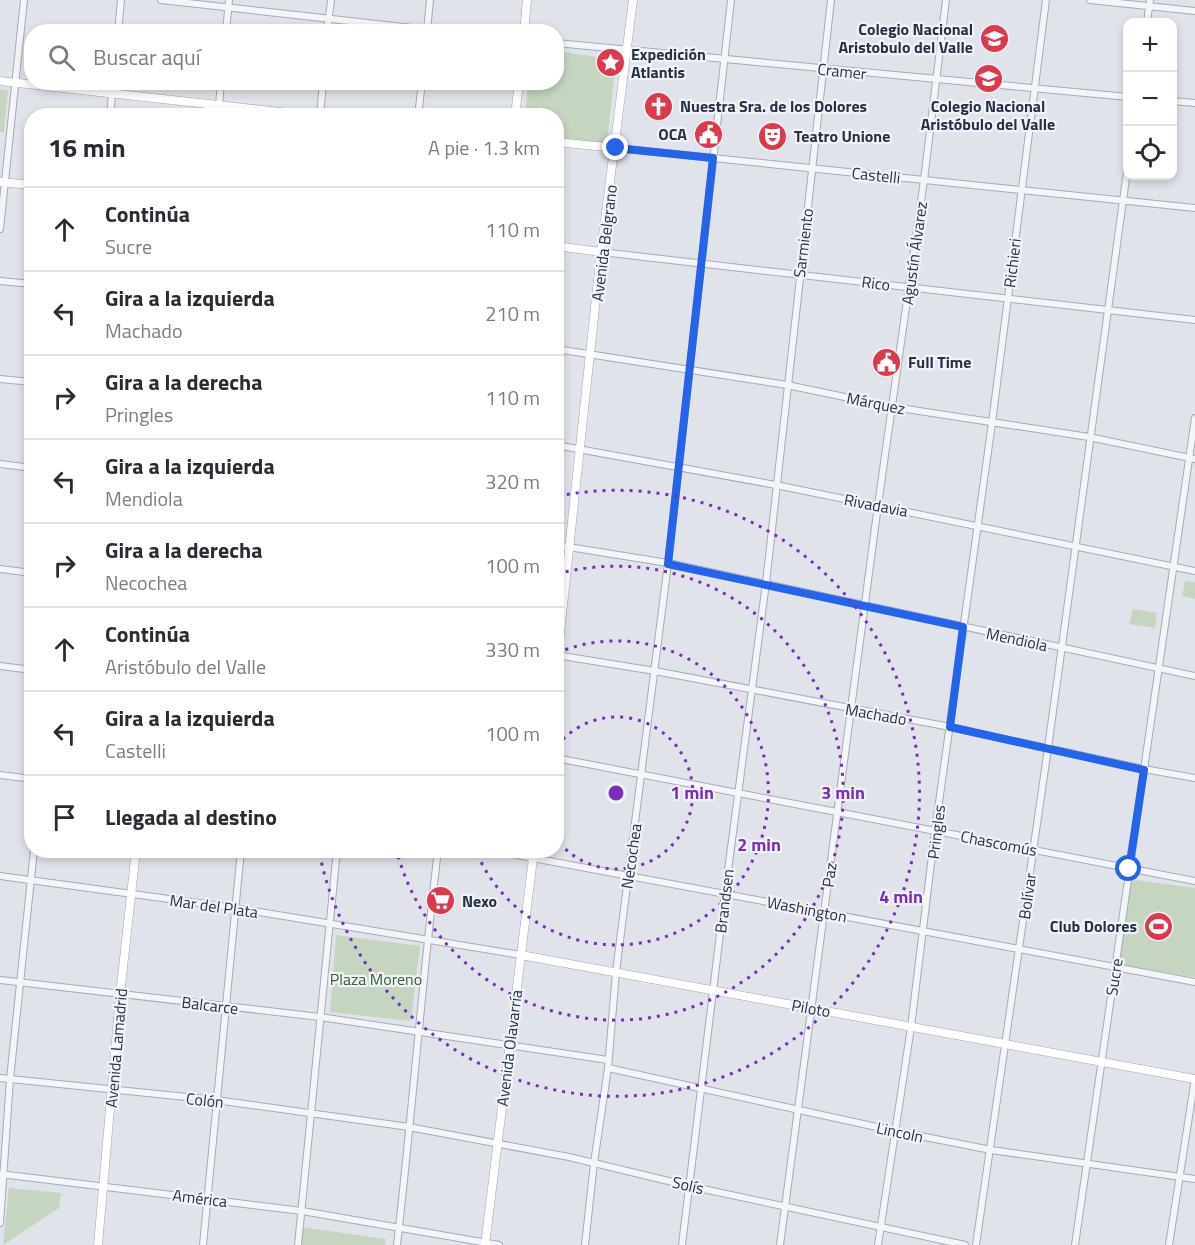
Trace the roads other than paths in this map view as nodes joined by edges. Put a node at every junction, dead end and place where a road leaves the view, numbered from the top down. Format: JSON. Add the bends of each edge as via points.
{"nodes":[{"id":1,"x":24,"y":0,"type":"edge"},
{"id":2,"x":122,"y":0,"type":"edge"},
{"id":3,"x":161,"y":0,"type":"edge"},
{"id":4,"x":331,"y":0,"type":"edge"},
{"id":5,"x":430,"y":0,"type":"edge"},
{"id":6,"x":527,"y":0,"type":"edge"},
{"id":7,"x":633,"y":0,"type":"edge"},
{"id":8,"x":730,"y":0,"type":"edge"},
{"id":9,"x":831,"y":0,"type":"edge"},
{"id":10,"x":946,"y":0,"type":"edge"},
{"id":11,"x":1046,"y":0,"type":"edge"},
{"id":12,"x":1090,"y":0,"type":"edge"},
{"id":13,"x":1150,"y":3,"type":"edge"},
{"id":14,"x":229,"y":4,"type":"edge"},
{"id":15,"x":1195,"y":11,"type":"edge"},
{"id":16,"x":329,"y":18,"type":"junction"},
{"id":17,"x":1148,"y":18,"type":"edge"},
{"id":18,"x":119,"y":24,"type":"edge"},
{"id":19,"x":227,"y":24,"type":"edge"},
{"id":20,"x":328,"y":24,"type":"edge"},
{"id":21,"x":378,"y":24,"type":"edge"},
{"id":22,"x":428,"y":24,"type":"edge"},
{"id":23,"x":525,"y":24,"type":"edge"},
{"id":24,"x":564,"y":44,"type":"edge"},
{"id":25,"x":627,"y":50,"type":"junction"},
{"id":26,"x":724,"y":59,"type":"junction"},
{"id":27,"x":823,"y":69,"type":"junction"},
{"id":28,"x":937,"y":80,"type":"junction"},
{"id":29,"x":0,"y":81,"type":"edge"},
{"id":30,"x":15,"y":82,"type":"junction"},
{"id":31,"x":24,"y":83,"type":"edge"},
{"id":32,"x":86,"y":90,"type":"edge"},
{"id":33,"x":112,"y":90,"type":"edge"},
{"id":34,"x":220,"y":90,"type":"edge"},
{"id":35,"x":322,"y":90,"type":"edge"},
{"id":36,"x":421,"y":90,"type":"edge"},
{"id":37,"x":518,"y":90,"type":"edge"},
{"id":38,"x":1035,"y":90,"type":"junction"},
{"id":39,"x":112,"y":93,"type":"junction"},
{"id":40,"x":1123,"y":97,"type":"edge"},
{"id":41,"x":1177,"y":101,"type":"edge"},
{"id":42,"x":1195,"y":103,"type":"edge"},
{"id":43,"x":219,"y":105,"type":"junction"},
{"id":44,"x":111,"y":108,"type":"edge"},
{"id":45,"x":219,"y":108,"type":"edge"},
{"id":46,"x":246,"y":108,"type":"edge"},
{"id":47,"x":319,"y":108,"type":"edge"},
{"id":48,"x":419,"y":108,"type":"edge"},
{"id":49,"x":516,"y":108,"type":"edge"},
{"id":50,"x":564,"y":143,"type":"edge"},
{"id":51,"x":616,"y":148,"type":"junction"},
{"id":52,"x":713,"y":158,"type":"junction"},
{"id":53,"x":812,"y":168,"type":"junction"},
{"id":54,"x":924,"y":180,"type":"junction"},
{"id":55,"x":1125,"y":180,"type":"edge"},
{"id":56,"x":2,"y":182,"type":"edge"},
{"id":57,"x":24,"y":184,"type":"edge"},
{"id":58,"x":1022,"y":191,"type":"junction"},
{"id":59,"x":1122,"y":200,"type":"junction"},
{"id":60,"x":1195,"y":208,"type":"edge"},
{"id":61,"x":0,"y":229,"type":"edge"},
{"id":62,"x":564,"y":247,"type":"edge"},
{"id":63,"x":601,"y":252,"type":"junction"},
{"id":64,"x":701,"y":263,"type":"junction"},
{"id":65,"x":800,"y":274,"type":"junction"},
{"id":66,"x":0,"y":281,"type":"edge"},
{"id":67,"x":24,"y":283,"type":"edge"},
{"id":68,"x":909,"y":287,"type":"junction"},
{"id":69,"x":1008,"y":297,"type":"junction"},
{"id":70,"x":1107,"y":309,"type":"junction"},
{"id":71,"x":1195,"y":320,"type":"edge"},
{"id":72,"x":564,"y":350,"type":"edge"},
{"id":73,"x":591,"y":355,"type":"junction"},
{"id":74,"x":689,"y":370,"type":"junction"},
{"id":75,"x":0,"y":379,"type":"edge"},
{"id":76,"x":24,"y":381,"type":"edge"},
{"id":77,"x":787,"y":385,"type":"junction"},
{"id":78,"x":893,"y":407,"type":"junction"},
{"id":79,"x":1195,"y":418,"type":"edge"},
{"id":80,"x":992,"y":423,"type":"junction"},
{"id":81,"x":1089,"y":437,"type":"junction"},
{"id":82,"x":564,"y":447,"type":"edge"},
{"id":83,"x":580,"y":450,"type":"junction"},
{"id":84,"x":1192,"y":459,"type":"edge"},
{"id":85,"x":0,"y":464,"type":"edge"},
{"id":86,"x":24,"y":467,"type":"edge"},
{"id":87,"x":678,"y":467,"type":"junction"},
{"id":88,"x":776,"y":485,"type":"junction"},
{"id":89,"x":878,"y":505,"type":"junction"},
{"id":90,"x":977,"y":526,"type":"junction"},
{"id":91,"x":564,"y":546,"type":"edge"},
{"id":92,"x":570,"y":547,"type":"junction"},
{"id":93,"x":1074,"y":547,"type":"junction"},
{"id":94,"x":668,"y":564,"type":"junction"},
{"id":95,"x":1173,"y":566,"type":"junction"},
{"id":96,"x":0,"y":569,"type":"edge"},
{"id":97,"x":1195,"y":571,"type":"edge"},
{"id":98,"x":24,"y":572,"type":"edge"},
{"id":99,"x":766,"y":584,"type":"junction"},
{"id":100,"x":564,"y":601,"type":"edge"},
{"id":101,"x":865,"y":606,"type":"junction"},
{"id":102,"x":963,"y":627,"type":"junction"},
{"id":103,"x":1060,"y":648,"type":"junction"},
{"id":104,"x":564,"y":656,"type":"edge"},
{"id":105,"x":0,"y":666,"type":"edge"},
{"id":106,"x":1158,"y":668,"type":"junction"},
{"id":107,"x":24,"y":669,"type":"edge"},
{"id":108,"x":655,"y":671,"type":"junction"},
{"id":109,"x":1195,"y":676,"type":"edge"},
{"id":110,"x":753,"y":690,"type":"junction"},
{"id":111,"x":851,"y":709,"type":"junction"},
{"id":112,"x":950,"y":727,"type":"junction"},
{"id":113,"x":1048,"y":748,"type":"junction"},
{"id":114,"x":564,"y":760,"type":"edge"},
{"id":115,"x":1144,"y":770,"type":"junction"},
{"id":116,"x":0,"y":775,"type":"edge"},
{"id":117,"x":642,"y":775,"type":"junction"},
{"id":118,"x":24,"y":778,"type":"edge"},
{"id":119,"x":1195,"y":778,"type":"edge"},
{"id":120,"x":739,"y":794,"type":"junction"},
{"id":121,"x":838,"y":812,"type":"junction"},
{"id":122,"x":935,"y":831,"type":"junction"},
{"id":123,"x":1033,"y":850,"type":"junction"},
{"id":124,"x":33,"y":858,"type":"edge"},
{"id":125,"x":135,"y":858,"type":"edge"},
{"id":126,"x":240,"y":858,"type":"edge"},
{"id":127,"x":336,"y":858,"type":"edge"},
{"id":128,"x":437,"y":858,"type":"edge"},
{"id":129,"x":533,"y":858,"type":"edge"},
{"id":130,"x":550,"y":858,"type":"edge"},
{"id":131,"x":1129,"y":869,"type":"junction"},
{"id":132,"x":0,"y":876,"type":"edge"},
{"id":133,"x":629,"y":876,"type":"junction"},
{"id":134,"x":31,"y":880,"type":"junction"},
{"id":135,"x":1195,"y":881,"type":"edge"},
{"id":136,"x":725,"y":893,"type":"junction"},
{"id":137,"x":131,"y":894,"type":"junction"},
{"id":138,"x":235,"y":908,"type":"junction"},
{"id":139,"x":824,"y":912,"type":"junction"},
{"id":140,"x":330,"y":924,"type":"junction"},
{"id":141,"x":924,"y":930,"type":"junction"},
{"id":142,"x":427,"y":940,"type":"junction"},
{"id":143,"x":1019,"y":949,"type":"junction"},
{"id":144,"x":521,"y":955,"type":"junction"},
{"id":145,"x":1116,"y":966,"type":"junction"},
{"id":146,"x":616,"y":972,"type":"junction"},
{"id":147,"x":0,"y":980,"type":"edge"},
{"id":148,"x":1195,"y":982,"type":"edge"},
{"id":149,"x":20,"y":983,"type":"junction"},
{"id":150,"x":713,"y":991,"type":"junction"},
{"id":151,"x":120,"y":994,"type":"junction"},
{"id":152,"x":225,"y":1007,"type":"junction"},
{"id":153,"x":811,"y":1008,"type":"junction"},
{"id":154,"x":320,"y":1017,"type":"junction"},
{"id":155,"x":911,"y":1027,"type":"junction"},
{"id":156,"x":420,"y":1032,"type":"junction"},
{"id":157,"x":509,"y":1045,"type":"junction"},
{"id":158,"x":1005,"y":1046,"type":"junction"},
{"id":159,"x":608,"y":1060,"type":"junction"},
{"id":160,"x":1100,"y":1061,"type":"junction"},
{"id":161,"x":608,"y":1068,"type":"junction"},
{"id":162,"x":0,"y":1078,"type":"edge"},
{"id":163,"x":10,"y":1079,"type":"junction"},
{"id":164,"x":1195,"y":1079,"type":"edge"},
{"id":165,"x":700,"y":1089,"type":"junction"},
{"id":166,"x":112,"y":1090,"type":"junction"},
{"id":167,"x":216,"y":1100,"type":"junction"},
{"id":168,"x":798,"y":1109,"type":"junction"},
{"id":169,"x":311,"y":1113,"type":"junction"},
{"id":170,"x":410,"y":1127,"type":"junction"},
{"id":171,"x":895,"y":1131,"type":"junction"},
{"id":172,"x":497,"y":1145,"type":"junction"},
{"id":173,"x":991,"y":1150,"type":"junction"},
{"id":174,"x":594,"y":1163,"type":"junction"},
{"id":175,"x":1087,"y":1164,"type":"junction"},
{"id":176,"x":2,"y":1174,"type":"edge"},
{"id":177,"x":1179,"y":1177,"type":"junction"},
{"id":178,"x":1195,"y":1179,"type":"edge"},
{"id":179,"x":688,"y":1185,"type":"junction"},
{"id":180,"x":103,"y":1187,"type":"junction"},
{"id":181,"x":207,"y":1199,"type":"junction"},
{"id":182,"x":785,"y":1206,"type":"junction"},
{"id":183,"x":302,"y":1211,"type":"junction"},
{"id":184,"x":0,"y":1223,"type":"edge"},
{"id":185,"x":399,"y":1226,"type":"junction"},
{"id":186,"x":880,"y":1226,"type":"junction"},
{"id":187,"x":485,"y":1244,"type":"edge"},
{"id":188,"x":98,"y":1245,"type":"edge"},
{"id":189,"x":203,"y":1245,"type":"edge"},
{"id":190,"x":298,"y":1245,"type":"edge"},
{"id":191,"x":398,"y":1245,"type":"edge"},
{"id":192,"x":499,"y":1245,"type":"edge"},
{"id":193,"x":585,"y":1245,"type":"edge"},
{"id":194,"x":682,"y":1245,"type":"edge"},
{"id":195,"x":780,"y":1245,"type":"edge"},
{"id":196,"x":878,"y":1245,"type":"edge"},
{"id":197,"x":965,"y":1245,"type":"edge"},
{"id":198,"x":976,"y":1245,"type":"edge"},
{"id":199,"x":1074,"y":1245,"type":"edge"},
{"id":200,"x":1169,"y":1245,"type":"edge"}],
"edges":[{"from":1,"to":30,"type":"street"},
{"from":2,"to":18,"type":"street"},
{"from":3,"to":14,"type":"street"},
{"from":4,"to":16,"type":"street"},
{"from":5,"to":22,"type":"street"},
{"from":6,"to":23,"type":"main road"},
{"from":7,"to":25,"type":"main road","name":"Avenida Belgrano"},
{"from":8,"to":26,"type":"street","name":"Necochea"},
{"from":9,"to":27,"type":"street","name":"Sarmiento"},
{"from":10,"to":28,"type":"street","name":"Agustín Álvarez"},
{"from":11,"to":38,"type":"street","name":"Richieri"},
{"from":12,"to":13,"type":"street"},
{"from":13,"to":15,"type":"street"},
{"from":13,"to":17,"type":"street"},
{"from":14,"to":16,"type":"street"},
{"from":14,"to":19,"type":"street"},
{"from":16,"to":20,"type":"street"},
{"from":16,"to":21,"type":"street"},
{"from":24,"to":25,"type":"street","name":"Cramer"},
{"from":25,"to":26,"type":"street","name":"Cramer"},
{"from":25,"to":51,"type":"main road","name":"Avenida Belgrano"},
{"from":26,"to":27,"type":"street","name":"Cramer"},
{"from":26,"to":52,"type":"street","name":"Necochea"},
{"from":27,"to":28,"type":"street","name":"Cramer"},
{"from":27,"to":53,"type":"street","name":"Sarmiento"},
{"from":28,"to":38,"type":"street","name":"Cramer"},
{"from":28,"to":54,"type":"street","name":"Agustín Álvarez"},
{"from":29,"to":30,"type":"main road"},
{"from":30,"to":31,"type":"main road"},
{"from":30,"to":56,"type":"street"},
{"from":32,"to":39,"type":"main road"},
{"from":33,"to":39,"type":"street"},
{"from":34,"to":43,"type":"street"},
{"from":35,"to":47,"type":"street"},
{"from":36,"to":48,"type":"street"},
{"from":37,"to":49,"type":"main road"},
{"from":38,"to":40,"type":"street","name":"Cramer"},
{"from":38,"to":58,"type":"street","name":"Richieri"},
{"from":39,"to":43,"type":"main road"},
{"from":39,"to":44,"type":"street"},
{"from":41,"to":42,"type":"street"},
{"from":43,"to":45,"type":"main road"},
{"from":43,"to":46,"type":"main road"},
{"from":50,"to":51,"type":"main road","name":"Castelli"},
{"from":51,"to":52,"type":"street","name":"Castelli"},
{"from":51,"to":63,"type":"main road","name":"Avenida Belgrano"},
{"from":52,"to":53,"type":"street","name":"Castelli"},
{"from":52,"to":64,"type":"street","name":"Necochea"},
{"from":53,"to":54,"type":"street","name":"Castelli"},
{"from":53,"to":65,"type":"street","name":"Sarmiento"},
{"from":54,"to":58,"type":"street","name":"Castelli"},
{"from":54,"to":68,"type":"street","name":"Agustín Álvarez"},
{"from":55,"to":59,"type":"street","name":"Bolívar"},
{"from":56,"to":57,"type":"main road"},
{"from":56,"to":61,"type":"street"},
{"from":58,"to":59,"type":"street","name":"Castelli"},
{"from":58,"to":69,"type":"street","name":"Richieri"},
{"from":59,"to":60,"type":"street","name":"Castelli"},
{"from":59,"to":70,"type":"street","name":"Bolívar"},
{"from":62,"to":63,"type":"main road","name":"Rico"},
{"from":63,"to":64,"type":"street","name":"Rico"},
{"from":63,"to":73,"type":"main road","name":"Avenida Belgrano"},
{"from":64,"to":65,"type":"street","name":"Rico"},
{"from":64,"to":74,"type":"street","name":"Necochea"},
{"from":65,"to":68,"type":"street","name":"Rico"},
{"from":65,"to":77,"type":"street","name":"Sarmiento"},
{"from":66,"to":67,"type":"street"},
{"from":68,"to":69,"type":"street","name":"Rico"},
{"from":68,"to":78,"type":"street","name":"Agustín Álvarez"},
{"from":69,"to":70,"type":"street","name":"Rico"},
{"from":69,"to":80,"type":"street","name":"Richieri"},
{"from":70,"to":71,"type":"street","name":"Rico"},
{"from":70,"to":81,"type":"street","name":"Bolívar"},
{"from":72,"to":73,"type":"street","name":"Márquez"},
{"from":73,"to":74,"type":"street","name":"Márquez"},
{"from":73,"to":83,"type":"main road","name":"Avenida Belgrano"},
{"from":74,"to":77,"type":"street","name":"Márquez"},
{"from":74,"to":87,"type":"street","name":"Necochea"},
{"from":75,"to":76,"type":"street"},
{"from":77,"to":78,"type":"street","name":"Márquez"},
{"from":77,"to":88,"type":"street","name":"Sarmiento"},
{"from":78,"to":80,"type":"street","name":"Márquez"},
{"from":78,"to":89,"type":"street","name":"Agustín Álvarez"},
{"from":79,"to":84,"type":"street","name":"Sucre"},
{"from":80,"to":81,"type":"street","name":"Márquez"},
{"from":80,"to":90,"type":"street","name":"Richieri"},
{"from":81,"to":84,"type":"street","name":"Márquez"},
{"from":81,"to":93,"type":"street","name":"Bolívar"},
{"from":82,"to":83,"type":"street","name":"Rivadavia"},
{"from":83,"to":87,"type":"street","name":"Rivadavia"},
{"from":83,"to":92,"type":"main road"},
{"from":84,"to":95,"type":"street","name":"Sucre"},
{"from":85,"to":86,"type":"street"},
{"from":87,"to":88,"type":"street","name":"Rivadavia"},
{"from":87,"to":94,"type":"street","name":"Necochea"},
{"from":88,"to":89,"type":"street","name":"Rivadavia"},
{"from":88,"to":99,"type":"street","name":"Brandsen"},
{"from":89,"to":90,"type":"street","name":"Rivadavia"},
{"from":89,"to":101,"type":"street","name":"Paz"},
{"from":90,"to":93,"type":"street","name":"Rivadavia"},
{"from":90,"to":102,"type":"street","name":"Pringles"},
{"from":91,"to":92,"type":"street","name":"Mendiola"},
{"from":92,"to":94,"type":"street","name":"Mendiola"},
{"from":92,"to":100,"type":"main road"},
{"from":93,"to":95,"type":"street","name":"Rivadavia"},
{"from":93,"to":103,"type":"street","name":"Bolívar"},
{"from":94,"to":99,"type":"street","name":"Mendiola"},
{"from":94,"to":108,"type":"street","name":"Necochea"},
{"from":95,"to":97,"type":"street","name":"Rivadavia"},
{"from":95,"to":106,"type":"street","name":"Sucre"},
{"from":96,"to":98,"type":"street"},
{"from":99,"to":101,"type":"street","name":"Mendiola"},
{"from":99,"to":110,"type":"street","name":"Brandsen"},
{"from":101,"to":102,"type":"street","name":"Mendiola"},
{"from":101,"to":111,"type":"street","name":"Paz"},
{"from":102,"to":103,"type":"street","name":"Mendiola"},
{"from":102,"to":112,"type":"street","name":"Pringles"},
{"from":103,"to":106,"type":"street","name":"Mendiola"},
{"from":103,"to":113,"type":"street","name":"Bolívar"},
{"from":104,"to":108,"type":"street","name":"Machado"},
{"from":105,"to":107,"type":"street"},
{"from":106,"to":109,"type":"street","name":"Mendiola"},
{"from":106,"to":115,"type":"street","name":"Sucre"},
{"from":108,"to":110,"type":"street","name":"Machado"},
{"from":108,"to":117,"type":"street","name":"Necochea"},
{"from":110,"to":111,"type":"street","name":"Machado"},
{"from":110,"to":120,"type":"street","name":"Brandsen"},
{"from":111,"to":112,"type":"street","name":"Machado"},
{"from":111,"to":121,"type":"street","name":"Paz"},
{"from":112,"to":113,"type":"street","name":"Machado"},
{"from":112,"to":122,"type":"street","name":"Pringles"},
{"from":113,"to":115,"type":"street","name":"Machado"},
{"from":113,"to":123,"type":"street","name":"Bolívar"},
{"from":114,"to":117,"type":"street","name":"Chascomús"},
{"from":115,"to":119,"type":"street","name":"Machado"},
{"from":115,"to":131,"type":"street","name":"Sucre"},
{"from":116,"to":118,"type":"street"},
{"from":117,"to":120,"type":"street","name":"Chascomús"},
{"from":117,"to":133,"type":"street","name":"Necochea"},
{"from":120,"to":121,"type":"street","name":"Chascomús"},
{"from":120,"to":136,"type":"street","name":"Brandsen"},
{"from":121,"to":122,"type":"street","name":"Chascomús"},
{"from":121,"to":139,"type":"street","name":"Paz"},
{"from":122,"to":123,"type":"street","name":"Chascomús"},
{"from":122,"to":141,"type":"street","name":"Pringles"},
{"from":123,"to":131,"type":"street","name":"Chascomús"},
{"from":123,"to":143,"type":"street","name":"Bolívar"},
{"from":124,"to":134,"type":"street"},
{"from":125,"to":137,"type":"main road","name":"Avenida Lamadrid"},
{"from":126,"to":138,"type":"street"},
{"from":127,"to":140,"type":"street"},
{"from":128,"to":142,"type":"street"},
{"from":129,"to":144,"type":"main road","name":"Avenida Olavarría"},
{"from":130,"to":133,"type":"street","name":"Washington"},
{"from":131,"to":135,"type":"street","name":"Chascomús"},
{"from":131,"to":145,"type":"street","name":"Sucre"},
{"from":132,"to":134,"type":"street","name":"Mar del Plata"},
{"from":133,"to":136,"type":"street","name":"Washington"},
{"from":133,"to":146,"type":"street","name":"Necochea"},
{"from":134,"to":137,"type":"street","name":"Mar del Plata"},
{"from":134,"to":149,"type":"street"},
{"from":136,"to":139,"type":"street","name":"Washington"},
{"from":136,"to":150,"type":"street","name":"Brandsen"},
{"from":137,"to":138,"type":"street","name":"Mar del Plata"},
{"from":137,"to":151,"type":"main road","name":"Avenida Lamadrid"},
{"from":138,"to":140,"type":"street","name":"Mar del Plata"},
{"from":138,"to":152,"type":"street"},
{"from":139,"to":141,"type":"street","name":"Washington"},
{"from":139,"to":153,"type":"street","name":"Paz"},
{"from":140,"to":142,"type":"street","name":"Mar del Plata"},
{"from":140,"to":154,"type":"street"},
{"from":141,"to":143,"type":"street","name":"Washington"},
{"from":141,"to":155,"type":"street","name":"Pringles"},
{"from":142,"to":144,"type":"street","name":"Piloto"},
{"from":142,"to":156,"type":"street"},
{"from":143,"to":145,"type":"street","name":"Washington"},
{"from":143,"to":158,"type":"street","name":"Bolívar"},
{"from":144,"to":146,"type":"main road","name":"Piloto"},
{"from":144,"to":157,"type":"main road","name":"Avenida Olavarría"},
{"from":145,"to":148,"type":"street","name":"Washington"},
{"from":145,"to":160,"type":"street","name":"Sucre"},
{"from":146,"to":150,"type":"main road","name":"Piloto"},
{"from":146,"to":159,"type":"street","name":"Necochea"},
{"from":147,"to":149,"type":"street","name":"Balcarce"},
{"from":149,"to":151,"type":"street","name":"Balcarce"},
{"from":149,"to":163,"type":"street"},
{"from":150,"to":153,"type":"main road","name":"Piloto"},
{"from":150,"to":165,"type":"street","name":"Brandsen"},
{"from":151,"to":152,"type":"street","name":"Balcarce"},
{"from":151,"to":166,"type":"main road","name":"Avenida Lamadrid"},
{"from":152,"to":154,"type":"street","name":"Balcarce"},
{"from":152,"to":167,"type":"street"},
{"from":153,"to":155,"type":"main road","name":"Piloto"},
{"from":153,"to":168,"type":"street","name":"Paz"},
{"from":154,"to":156,"type":"street","name":"Balcarce"},
{"from":154,"to":169,"type":"street"},
{"from":155,"to":158,"type":"main road","name":"Piloto"},
{"from":155,"to":171,"type":"street","name":"Pringles"},
{"from":156,"to":157,"type":"street"},
{"from":156,"to":170,"type":"street"},
{"from":157,"to":159,"type":"street"},
{"from":157,"to":172,"type":"main road","name":"Avenida Olavarría"},
{"from":158,"to":160,"type":"main road","name":"Piloto"},
{"from":158,"to":173,"type":"street","name":"Bolívar"},
{"from":159,"to":161,"type":"street","name":"Necochea"},
{"from":160,"to":164,"type":"main road","name":"Piloto"},
{"from":160,"to":175,"type":"street","name":"Sucre"},
{"from":161,"to":165,"type":"street","name":"Lincoln"},
{"from":161,"to":174,"type":"street","name":"Necochea"},
{"from":162,"to":163,"type":"street","name":"Colón"},
{"from":163,"to":166,"type":"street","name":"Colón"},
{"from":163,"to":176,"type":"street"},
{"from":164,"to":177,"type":"street"},
{"from":165,"to":168,"type":"street","name":"Lincoln"},
{"from":165,"to":179,"type":"street","name":"Brandsen"},
{"from":166,"to":167,"type":"street","name":"Colón"},
{"from":166,"to":180,"type":"main road","name":"Avenida Lamadrid"},
{"from":167,"to":169,"type":"street","name":"Colón"},
{"from":167,"to":181,"type":"street"},
{"from":168,"to":171,"type":"street","name":"Lincoln"},
{"from":168,"to":182,"type":"street","name":"Paz"},
{"from":169,"to":170,"type":"street","name":"Colón"},
{"from":169,"to":183,"type":"street"},
{"from":170,"to":172,"type":"street","name":"Solís"},
{"from":170,"to":185,"type":"street"},
{"from":171,"to":173,"type":"street","name":"Lincoln"},
{"from":171,"to":186,"type":"street","name":"Pringles"},
{"from":172,"to":174,"type":"street","name":"Solís"},
{"from":172,"to":187,"type":"main road","name":"Avenida Olavarría"},
{"from":173,"to":175,"type":"street","name":"Lincoln"},
{"from":173,"to":198,"type":"street","name":"Bolívar"},
{"from":174,"to":179,"type":"street","name":"Solís"},
{"from":174,"to":193,"type":"street","name":"Necochea"},
{"from":175,"to":177,"type":"street","name":"Lincoln"},
{"from":175,"to":199,"type":"street","name":"Sucre"},
{"from":176,"to":180,"type":"street","name":"América"},
{"from":176,"to":184,"type":"street"},
{"from":177,"to":178,"type":"street","name":"Lincoln"},
{"from":177,"to":200,"type":"street"},
{"from":179,"to":182,"type":"street","name":"Solís"},
{"from":179,"to":194,"type":"street","name":"Brandsen"},
{"from":180,"to":181,"type":"street","name":"América"},
{"from":180,"to":188,"type":"main road","name":"Avenida Lamadrid"},
{"from":181,"to":183,"type":"street","name":"América"},
{"from":181,"to":189,"type":"street"},
{"from":182,"to":186,"type":"street","name":"Solís"},
{"from":182,"to":195,"type":"street","name":"Paz"},
{"from":183,"to":185,"type":"street","name":"América"},
{"from":183,"to":190,"type":"street"},
{"from":185,"to":187,"type":"street","name":"América"},
{"from":185,"to":191,"type":"street"},
{"from":186,"to":196,"type":"street","name":"Pringles"},
{"from":186,"to":197,"type":"street","name":"Solís"},
{"from":187,"to":192,"type":"street","name":"América"}]}
